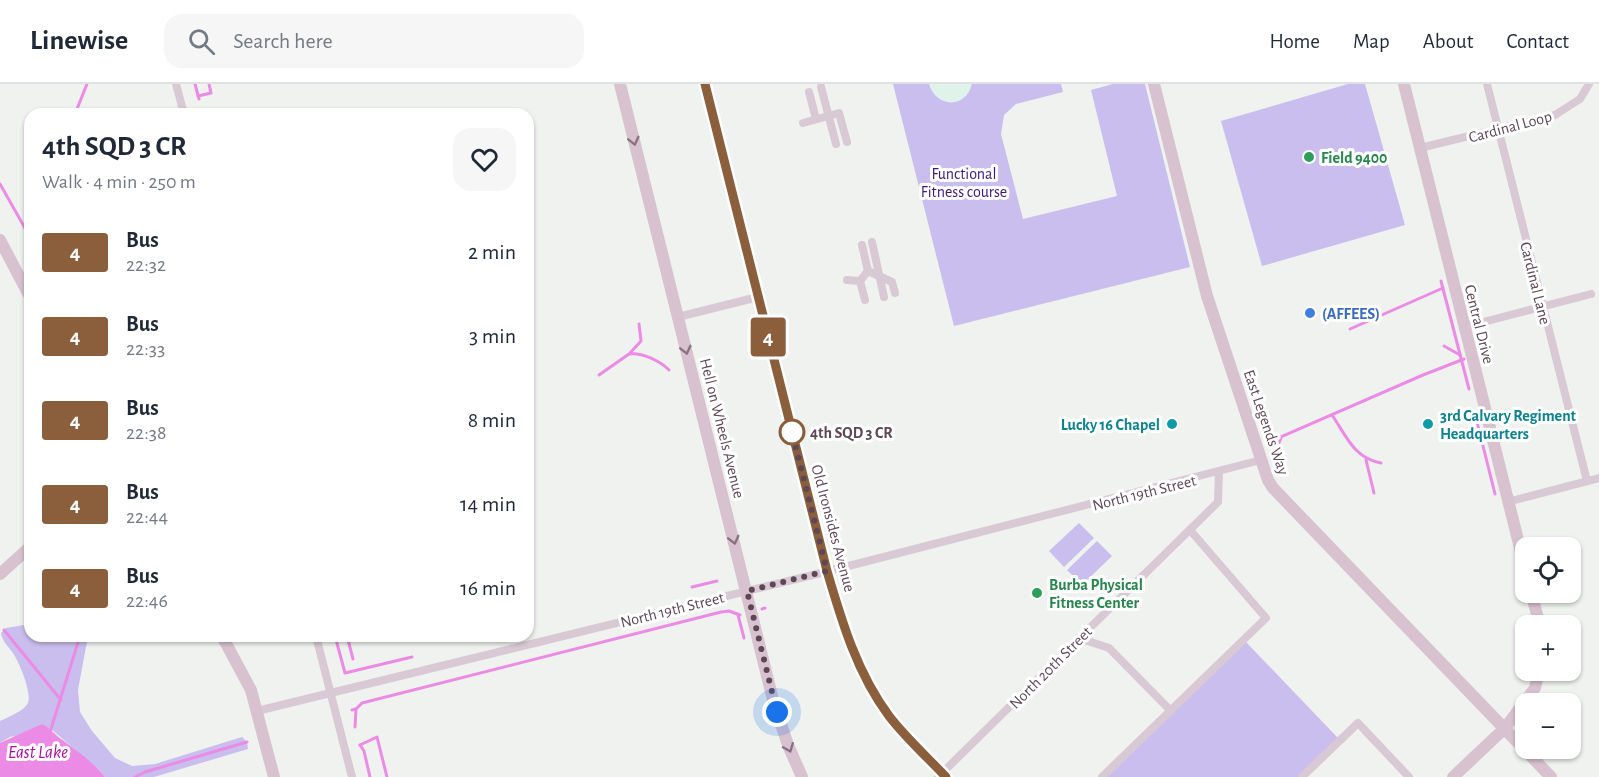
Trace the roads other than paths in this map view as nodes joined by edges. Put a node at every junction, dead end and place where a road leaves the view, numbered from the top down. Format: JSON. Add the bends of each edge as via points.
{"nodes":[{"id":1,"x":176,"y":84,"type":"edge"},
{"id":2,"x":620,"y":84,"type":"edge"},
{"id":3,"x":705,"y":84,"type":"edge"},
{"id":4,"x":1154,"y":84,"type":"edge"},
{"id":5,"x":1404,"y":84,"type":"edge"},
{"id":6,"x":1487,"y":84,"type":"edge"},
{"id":7,"x":1589,"y":84,"type":"edge"},
{"id":8,"x":821,"y":87,"type":"dead end"},
{"id":9,"x":809,"y":92,"type":"dead end"},
{"id":10,"x":182,"y":108,"type":"edge"},
{"id":11,"x":829,"y":116,"type":"junction"},
{"id":12,"x":816,"y":120,"type":"junction"},
{"id":13,"x":803,"y":123,"type":"dead end"},
{"id":14,"x":1499,"y":130,"type":"junction"},
{"id":15,"x":847,"y":142,"type":"dead end"},
{"id":16,"x":836,"y":144,"type":"dead end"},
{"id":17,"x":1420,"y":148,"type":"junction"},
{"id":18,"x":0,"y":240,"type":"edge"},
{"id":19,"x":872,"y":242,"type":"dead end"},
{"id":20,"x":862,"y":245,"type":"dead end"},
{"id":21,"x":868,"y":271,"type":"junction"},
{"id":22,"x":878,"y":275,"type":"junction"},
{"id":23,"x":847,"y":280,"type":"dead end"},
{"id":24,"x":860,"y":281,"type":"junction"},
{"id":25,"x":24,"y":286,"type":"edge"},
{"id":26,"x":895,"y":292,"type":"dead end"},
{"id":27,"x":1591,"y":294,"type":"dead end"},
{"id":28,"x":758,"y":297,"type":"junction"},
{"id":29,"x":884,"y":297,"type":"dead end"},
{"id":30,"x":865,"y":300,"type":"dead end"},
{"id":31,"x":1542,"y":306,"type":"junction"},
{"id":32,"x":678,"y":317,"type":"junction"},
{"id":33,"x":1464,"y":327,"type":"junction"},
{"id":34,"x":1261,"y":460,"type":"junction"},
{"id":35,"x":1219,"y":471,"type":"junction"},
{"id":36,"x":1599,"y":478,"type":"edge"},
{"id":37,"x":1587,"y":481,"type":"junction"},
{"id":38,"x":1507,"y":502,"type":"junction"},
{"id":39,"x":1190,"y":530,"type":"junction"},
{"id":40,"x":1516,"y":537,"type":"edge"},
{"id":41,"x":24,"y":553,"type":"edge"},
{"id":42,"x":827,"y":571,"type":"junction"},
{"id":43,"x":0,"y":574,"type":"edge"},
{"id":44,"x":747,"y":591,"type":"junction"},
{"id":45,"x":1079,"y":638,"type":"junction"},
{"id":46,"x":225,"y":642,"type":"edge"},
{"id":47,"x":318,"y":642,"type":"edge"},
{"id":48,"x":1537,"y":681,"type":"edge"},
{"id":49,"x":331,"y":693,"type":"junction"},
{"id":50,"x":257,"y":711,"type":"junction"},
{"id":51,"x":1171,"y":711,"type":"junction"},
{"id":52,"x":1505,"y":728,"type":"junction"},
{"id":53,"x":942,"y":776,"type":"edge"},
{"id":54,"x":274,"y":777,"type":"edge"},
{"id":55,"x":352,"y":777,"type":"edge"},
{"id":56,"x":802,"y":777,"type":"edge"},
{"id":57,"x":1102,"y":777,"type":"edge"},
{"id":58,"x":1302,"y":777,"type":"edge"},
{"id":59,"x":1409,"y":777,"type":"edge"},
{"id":60,"x":1453,"y":777,"type":"edge"},
{"id":61,"x":1551,"y":777,"type":"edge"}],
"edges":[{"from":1,"to":10,"type":"street"},
{"from":2,"to":32,"type":"street","name":"Hell on Wheels Avenue","one_way":true},
{"from":3,"to":28,"type":"street","name":"Old Ironsides Avenue"},
{"from":4,"to":34,"type":"street","name":"East Legends Way","via":[[1207,296]]},
{"from":5,"to":17,"type":"street","name":"Central Drive"},
{"from":6,"to":14,"type":"street","name":"Cardinal Lane"},
{"from":7,"to":14,"type":"street","name":"Cardinal Loop","via":[[1580,99],[1555,115]]},
{"from":8,"to":11,"type":"street"},
{"from":9,"to":12,"type":"street"},
{"from":11,"to":12,"type":"street"},
{"from":11,"to":15,"type":"street","via":[[839,113]]},
{"from":11,"to":16,"type":"street"},
{"from":12,"to":13,"type":"street"},
{"from":14,"to":17,"type":"street","name":"Cardinal Loop"},
{"from":14,"to":31,"type":"street","name":"Cardinal Lane"},
{"from":17,"to":33,"type":"street","name":"Central Drive"},
{"from":18,"to":25,"type":"street"},
{"from":19,"to":22,"type":"street"},
{"from":20,"to":21,"type":"street"},
{"from":21,"to":22,"type":"street"},
{"from":21,"to":24,"type":"street"},
{"from":22,"to":26,"type":"street","via":[[892,282]]},
{"from":22,"to":29,"type":"street"},
{"from":23,"to":24,"type":"street"},
{"from":24,"to":30,"type":"street"},
{"from":27,"to":31,"type":"street"},
{"from":28,"to":32,"type":"street"},
{"from":28,"to":42,"type":"street","name":"Old Ironsides Avenue"},
{"from":31,"to":33,"type":"street"},
{"from":31,"to":37,"type":"street","name":"Cardinal Lane"},
{"from":32,"to":44,"type":"street","name":"Hell on Wheels Avenue","one_way":true},
{"from":33,"to":38,"type":"street","name":"Central Drive"},
{"from":34,"to":35,"type":"street","name":"North 19th Street"},
{"from":34,"to":52,"type":"street","name":"East Legends Way","via":[[1274,488]]},
{"from":35,"to":39,"type":"street","name":"North 20th Street","via":[[1218,502]]},
{"from":35,"to":42,"type":"street","name":"North 19th Street"},
{"from":36,"to":37,"type":"street"},
{"from":37,"to":38,"type":"street"},
{"from":38,"to":40,"type":"street","name":"Central Drive"},
{"from":39,"to":45,"type":"street","name":"North 20th Street"},
{"from":39,"to":51,"type":"street","via":[[1266,618]]},
{"from":41,"to":43,"type":"street"},
{"from":42,"to":44,"type":"street","name":"North 19th Street"},
{"from":42,"to":53,"type":"street","name":"Old Ironsides Avenue","via":[[848,640],[871,688],[898,727]]},
{"from":44,"to":49,"type":"street","name":"North 19th Street"},
{"from":44,"to":56,"type":"street","name":"Hell on Wheels Avenue","one_way":true,"via":[[781,725]]},
{"from":45,"to":51,"type":"street","via":[[1109,648]]},
{"from":45,"to":53,"type":"street","name":"North 20th Street"},
{"from":46,"to":50,"type":"street","via":[[244,675]]},
{"from":47,"to":49,"type":"street"},
{"from":48,"to":52,"type":"street"},
{"from":49,"to":50,"type":"street","name":"North 19th Street"},
{"from":49,"to":55,"type":"street"},
{"from":50,"to":54,"type":"street"},
{"from":51,"to":57,"type":"street"},
{"from":52,"to":60,"type":"street"},
{"from":52,"to":61,"type":"street","name":"East Legends Way"},
{"from":58,"to":59,"type":"street","via":[[1358,723]]}]}
